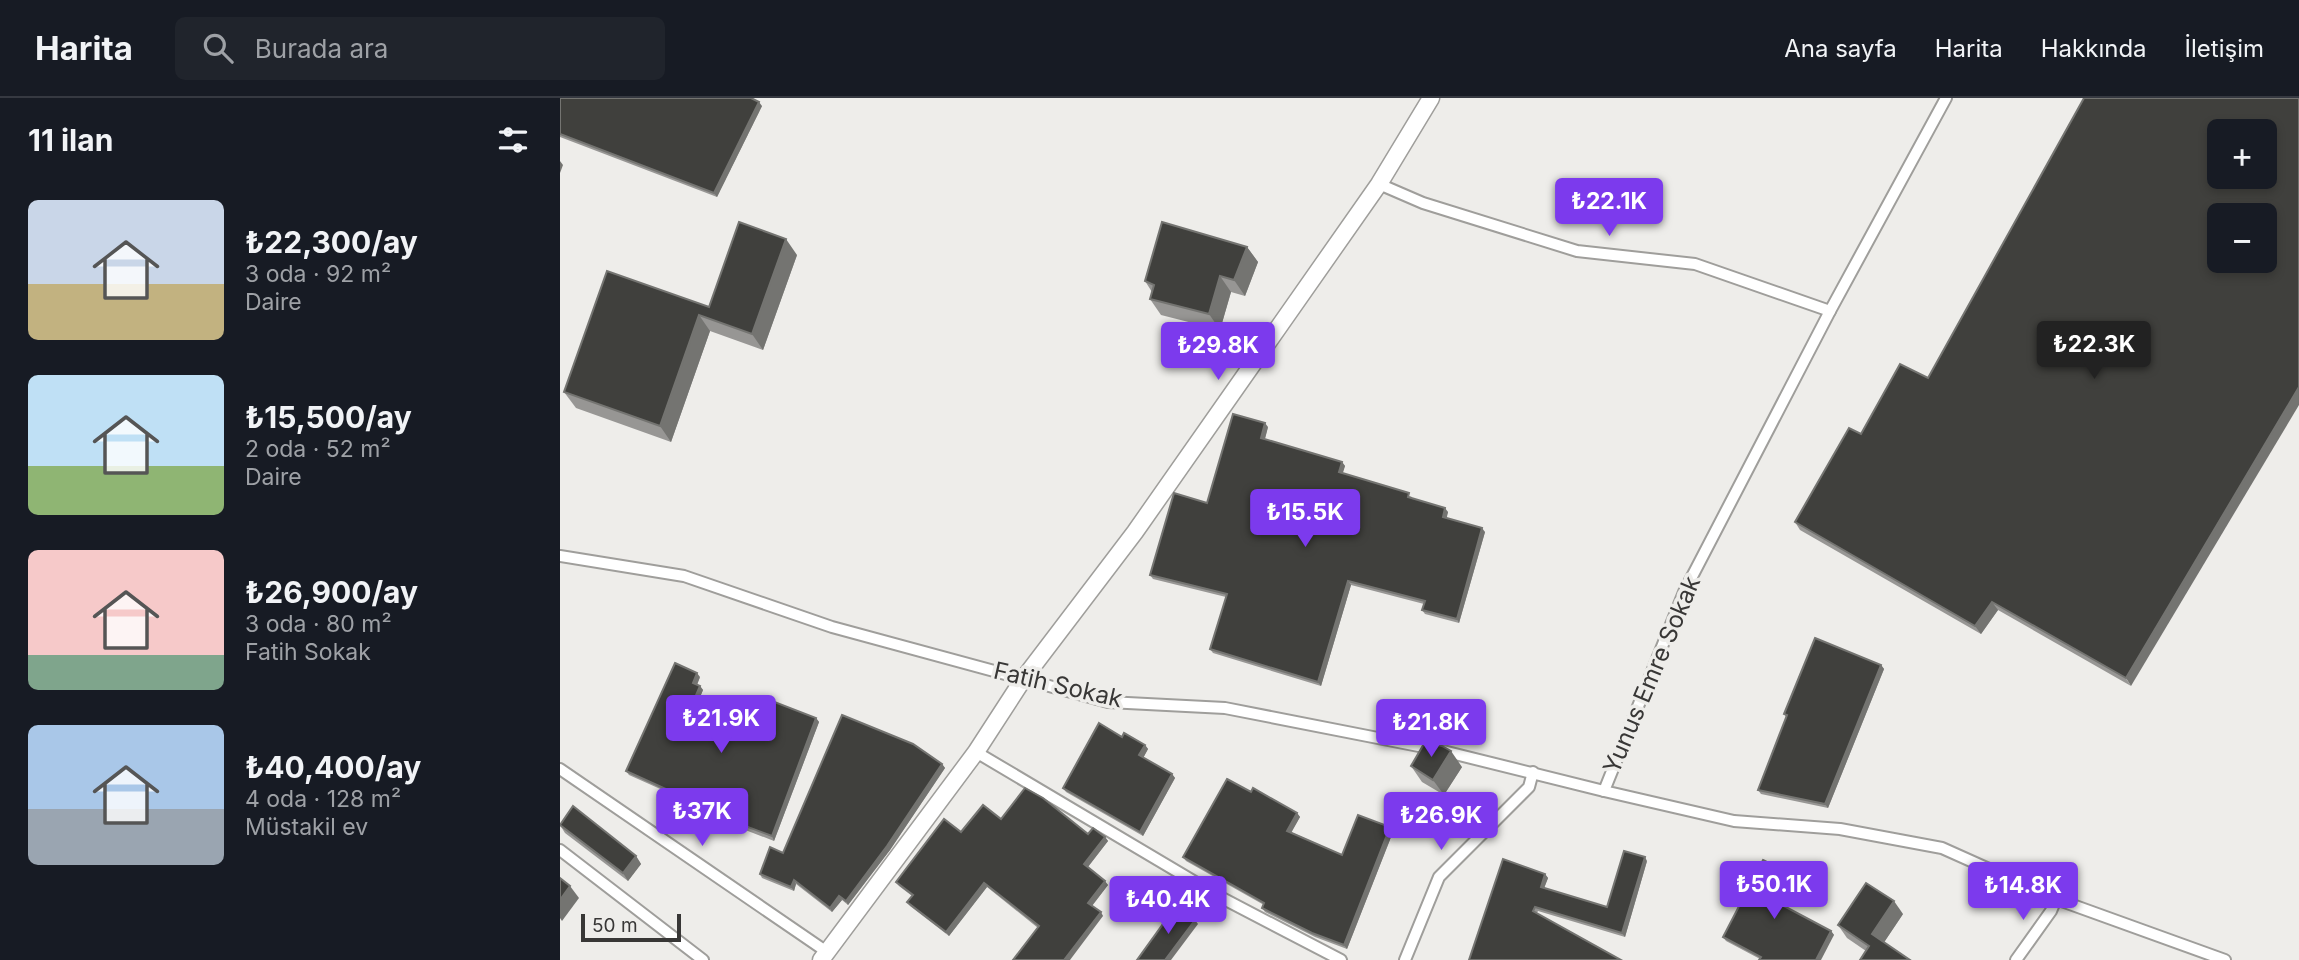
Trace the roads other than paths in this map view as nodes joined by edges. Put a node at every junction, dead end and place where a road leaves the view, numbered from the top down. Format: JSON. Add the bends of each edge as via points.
{"nodes":[{"id":1,"x":1431,"y":98,"type":"edge"},
{"id":2,"x":1945,"y":98,"type":"edge"},
{"id":3,"x":1379,"y":184,"type":"junction"},
{"id":4,"x":1830,"y":311,"type":"junction"},
{"id":5,"x":560,"y":556,"type":"edge"},
{"id":6,"x":1024,"y":678,"type":"junction"},
{"id":7,"x":976,"y":752,"type":"junction"},
{"id":8,"x":560,"y":769,"type":"edge"},
{"id":9,"x":1533,"y":772,"type":"junction"},
{"id":10,"x":1604,"y":791,"type":"junction"},
{"id":11,"x":560,"y":850,"type":"edge"},
{"id":12,"x":2056,"y":899,"type":"junction"},
{"id":13,"x":824,"y":956,"type":"edge"},
{"id":14,"x":703,"y":960,"type":"edge"},
{"id":15,"x":1341,"y":960,"type":"edge"},
{"id":16,"x":1405,"y":960,"type":"edge"},
{"id":17,"x":2016,"y":960,"type":"edge"},
{"id":18,"x":2225,"y":960,"type":"edge"}],
"edges":[{"from":1,"to":3,"type":"street"},
{"from":2,"to":4,"type":"street","name":"Yunus Emre Sokak"},
{"from":3,"to":4,"type":"street","via":[[1423,203],[1577,251],[1695,264]]},
{"from":3,"to":6,"type":"street","via":[[1135,532]]},
{"from":4,"to":10,"type":"street","name":"Yunus Emre Sokak","via":[[1684,592]]},
{"from":5,"to":6,"type":"street","name":"Fatih Sokak","via":[[684,576],[832,626]]},
{"from":6,"to":7,"type":"street"},
{"from":6,"to":9,"type":"street","name":"Fatih Sokak","via":[[1108,702],[1225,708]]},
{"from":7,"to":13,"type":"street"},
{"from":7,"to":15,"type":"street","via":[[1222,898]]},
{"from":8,"to":13,"type":"street"},
{"from":9,"to":10,"type":"street","name":"Fatih Sokak"},
{"from":9,"to":16,"type":"street","via":[[1529,786],[1439,877]]},
{"from":10,"to":12,"type":"street","name":"Yunus Emre Sokak","via":[[1734,821],[1840,829],[1942,848]]},
{"from":11,"to":14,"type":"street"},
{"from":12,"to":17,"type":"street"},
{"from":12,"to":18,"type":"street","name":"Yunus Emre Sokak"}]}
